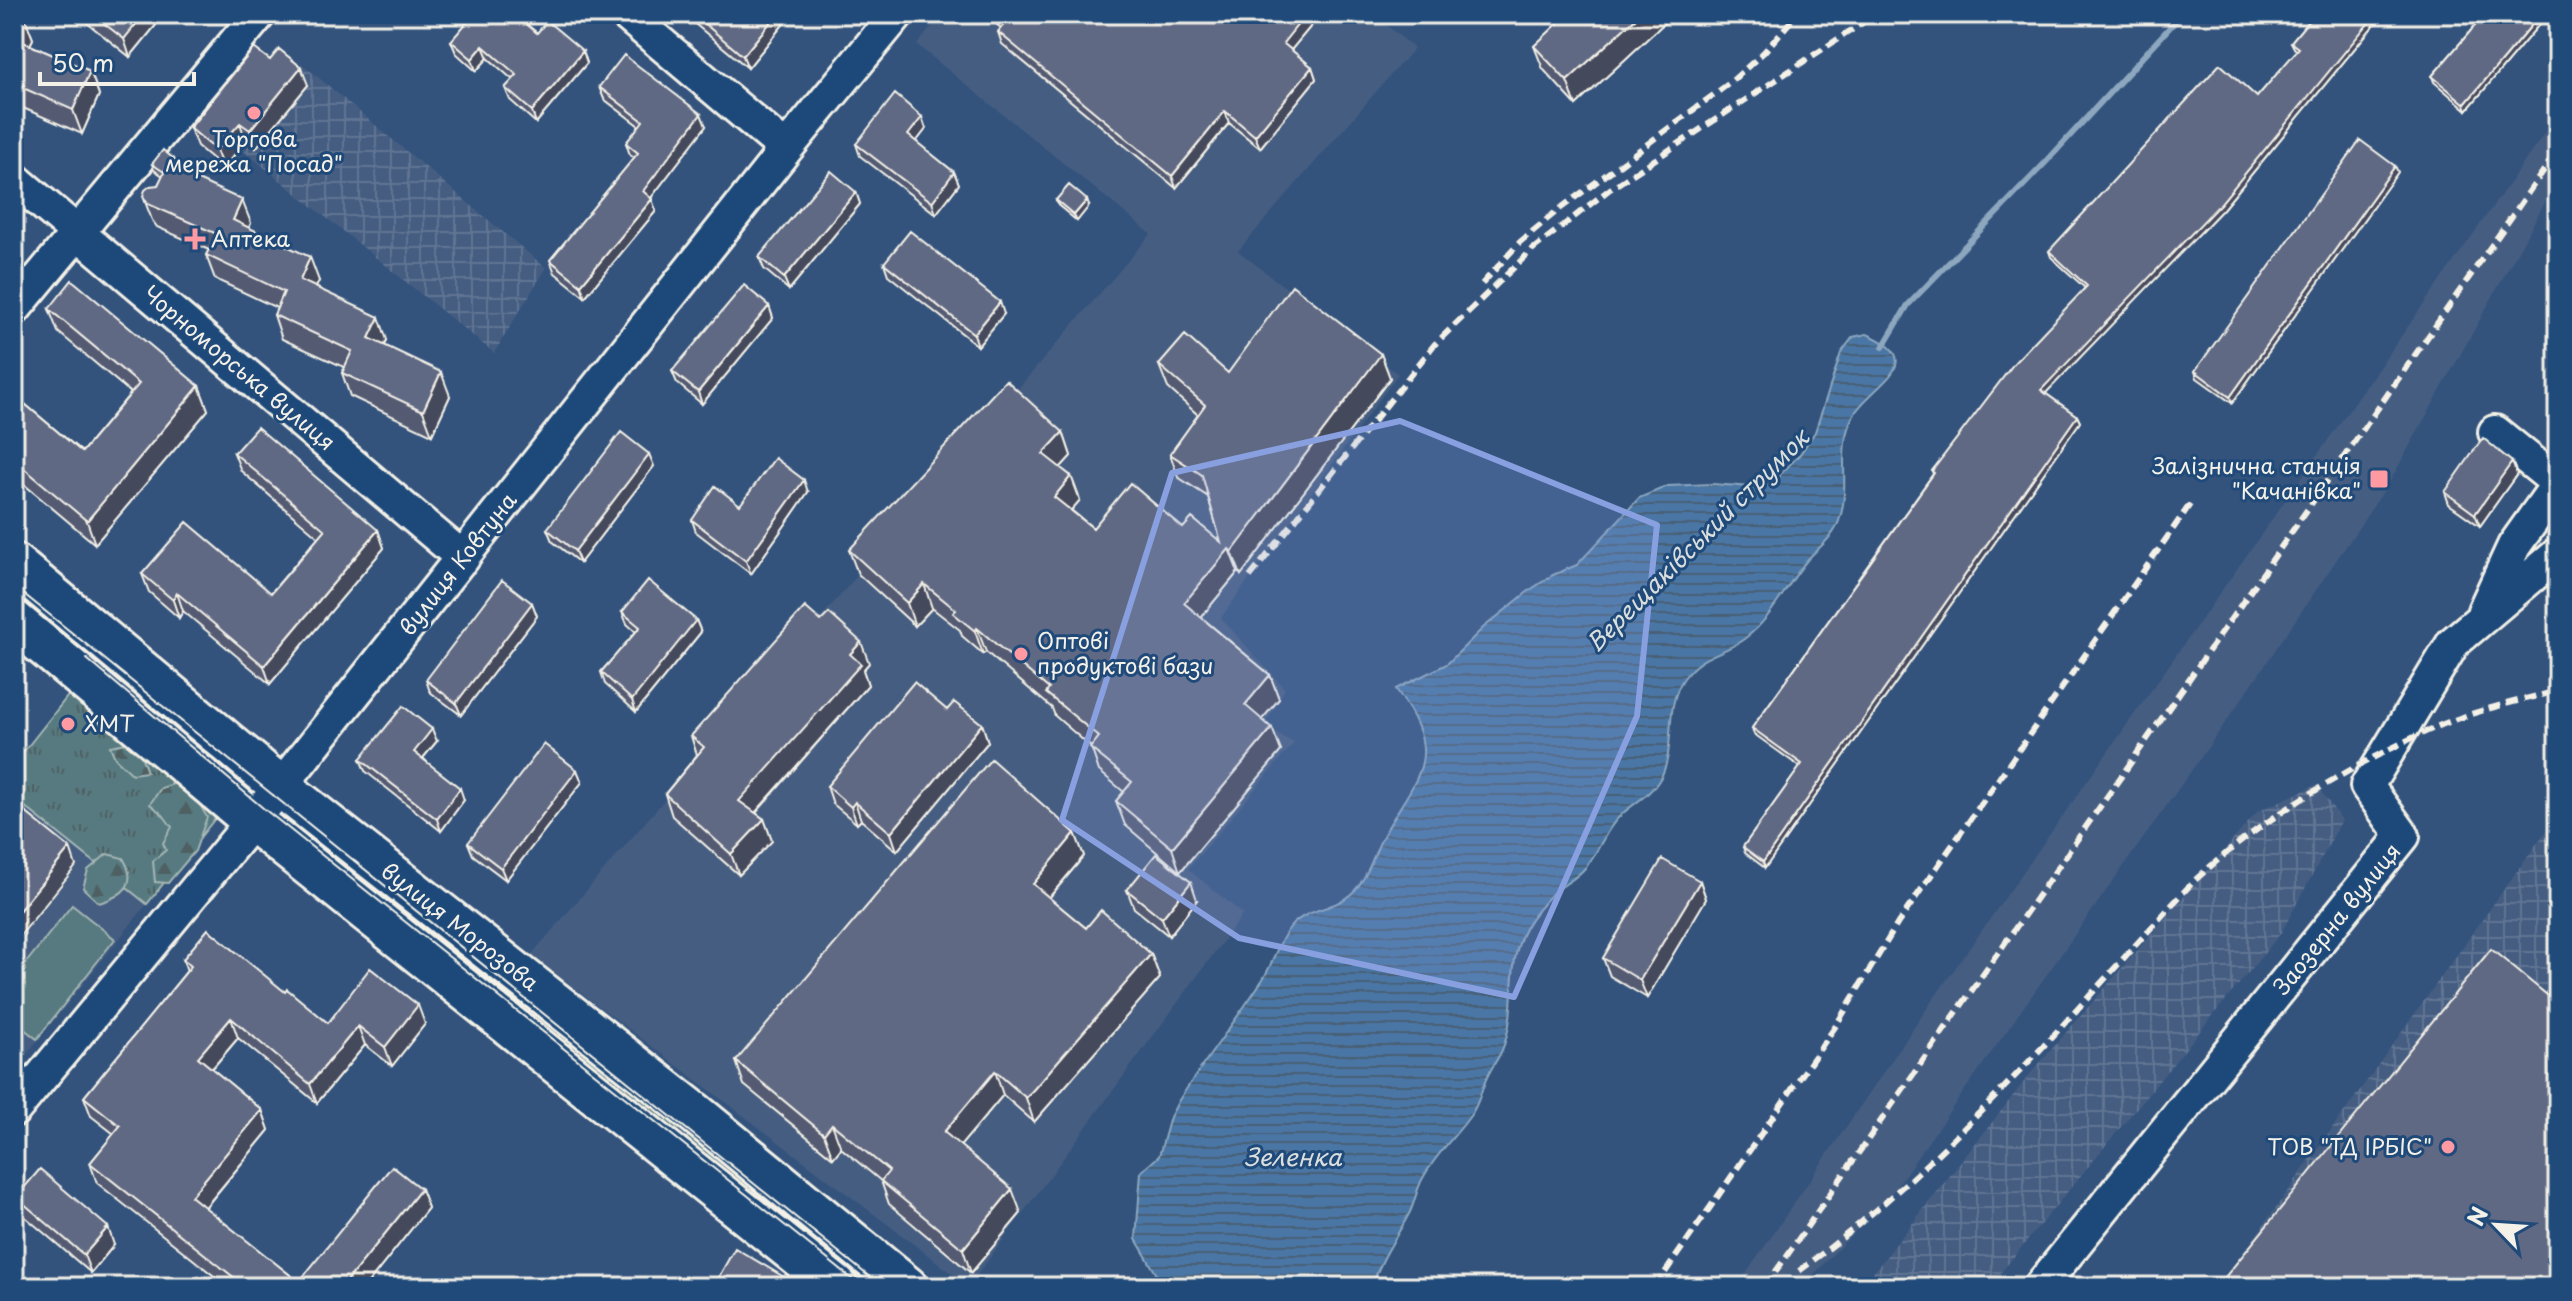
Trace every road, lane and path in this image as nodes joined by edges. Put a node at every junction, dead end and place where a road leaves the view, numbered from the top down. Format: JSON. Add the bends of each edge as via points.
{"nodes":[{"id":1,"x":259,"y":14,"type":"edge"},
{"id":2,"x":626,"y":14,"type":"edge"},
{"id":3,"x":897,"y":14,"type":"edge"},
{"id":4,"x":786,"y":149,"type":"junction"},
{"id":5,"x":14,"y":179,"type":"edge"},
{"id":6,"x":78,"y":232,"type":"junction"},
{"id":7,"x":14,"y":309,"type":"edge"},
{"id":8,"x":2495,"y":432,"type":"dead end"},
{"id":9,"x":2558,"y":484,"type":"edge"},
{"id":10,"x":2558,"y":554,"type":"edge"},
{"id":11,"x":463,"y":558,"type":"junction"},
{"id":12,"x":14,"y":564,"type":"edge"},
{"id":13,"x":14,"y":621,"type":"edge"},
{"id":14,"x":2479,"y":621,"type":"junction"},
{"id":15,"x":281,"y":787,"type":"junction"},
{"id":16,"x":253,"y":821,"type":"junction"},
{"id":17,"x":14,"y":1110,"type":"edge"},
{"id":18,"x":837,"y":1287,"type":"edge"},
{"id":19,"x":907,"y":1287,"type":"edge"},
{"id":20,"x":2040,"y":1287,"type":"edge"}],
"edges":[{"from":1,"to":6,"type":"street"},
{"from":2,"to":4,"type":"street"},
{"from":3,"to":4,"type":"street","name":"вулиця Ковтуна"},
{"from":4,"to":11,"type":"street","name":"вулиця Ковтуна"},
{"from":5,"to":6,"type":"street","name":"Чорноморська вулиця"},
{"from":6,"to":7,"type":"street"},
{"from":6,"to":11,"type":"street","name":"Чорноморська вулиця"},
{"from":8,"to":9,"type":"street"},
{"from":9,"to":14,"type":"street","via":[[2514,546]]},
{"from":10,"to":14,"type":"street","name":"Заозерна вулиця"},
{"from":11,"to":15,"type":"street","name":"вулиця Ковтуна"},
{"from":12,"to":15,"type":"main road","name":"вулиця Морозова"},
{"from":13,"to":16,"type":"main road","name":"вулиця Морозова"},
{"from":14,"to":20,"type":"street","name":"Заозерна вулиця","via":[[2453,643],[2367,786],[2403,836]]},
{"from":15,"to":16,"type":"street","name":"вулиця Ковтуна"},
{"from":15,"to":19,"type":"main road","name":"вулиця Морозова"},
{"from":16,"to":17,"type":"street","name":"вулиця Ковтуна"},
{"from":16,"to":18,"type":"main road","name":"вулиця Морозова"}]}
